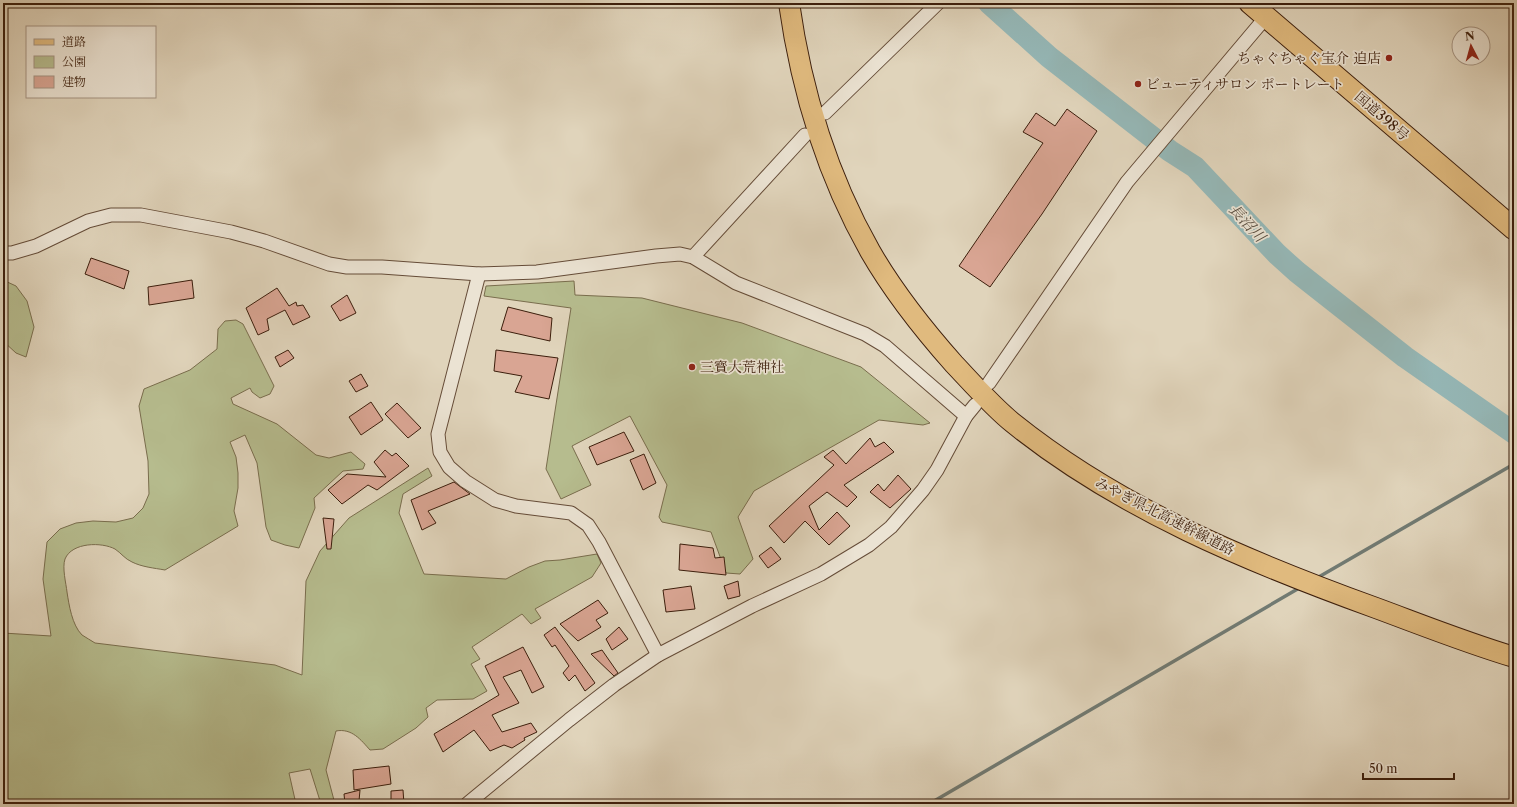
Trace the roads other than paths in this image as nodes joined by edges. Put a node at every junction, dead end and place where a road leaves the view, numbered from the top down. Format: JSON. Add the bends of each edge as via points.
{"nodes":[{"id":1,"x":789,"y":3,"type":"edge"},
{"id":2,"x":938,"y":3,"type":"edge"},
{"id":3,"x":1250,"y":3,"type":"edge"},
{"id":4,"x":1266,"y":17,"type":"junction"},
{"id":5,"x":825,"y":113,"type":"dead end"},
{"id":6,"x":805,"y":135,"type":"dead end"},
{"id":7,"x":1514,"y":229,"type":"edge"},
{"id":8,"x":3,"y":253,"type":"edge"},
{"id":9,"x":693,"y":257,"type":"junction"},
{"id":10,"x":479,"y":274,"type":"junction"},
{"id":11,"x":989,"y":383,"type":"dead end"},
{"id":12,"x":975,"y":405,"type":"dead end"},
{"id":13,"x":966,"y":416,"type":"junction"},
{"id":14,"x":658,"y":655,"type":"junction"},
{"id":15,"x":1514,"y":658,"type":"edge"},
{"id":16,"x":467,"y":804,"type":"edge"}],
"edges":[{"from":1,"to":15,"type":"main road","name":"みやぎ県北高速幹線道路","via":[[808,98],[826,154],[870,251],[928,334],[966,377],[1012,422],[1107,488],[1175,524],[1255,561],[1342,596]]},
{"from":2,"to":5,"type":"street"},
{"from":3,"to":4,"type":"highway","name":"国道398号"},
{"from":4,"to":7,"type":"highway","name":"国道398号"},
{"from":4,"to":11,"type":"street","via":[[1127,182]]},
{"from":6,"to":9,"type":"street"},
{"from":8,"to":10,"type":"street","via":[[36,246],[88,221],[111,216],[141,215],[231,232],[329,264]]},
{"from":9,"to":10,"type":"street","via":[[680,254],[537,272]]},
{"from":9,"to":13,"type":"street","via":[[736,283],[872,338],[910,366]]},
{"from":10,"to":14,"type":"street","via":[[438,434],[440,452],[449,467],[465,481],[495,500],[516,506],[571,513],[588,525]]},
{"from":12,"to":13,"type":"street"},
{"from":13,"to":14,"type":"street","via":[[937,470],[923,490],[891,527],[869,545],[821,574],[752,606]]},
{"from":14,"to":16,"type":"street","via":[[569,720]]}]}
